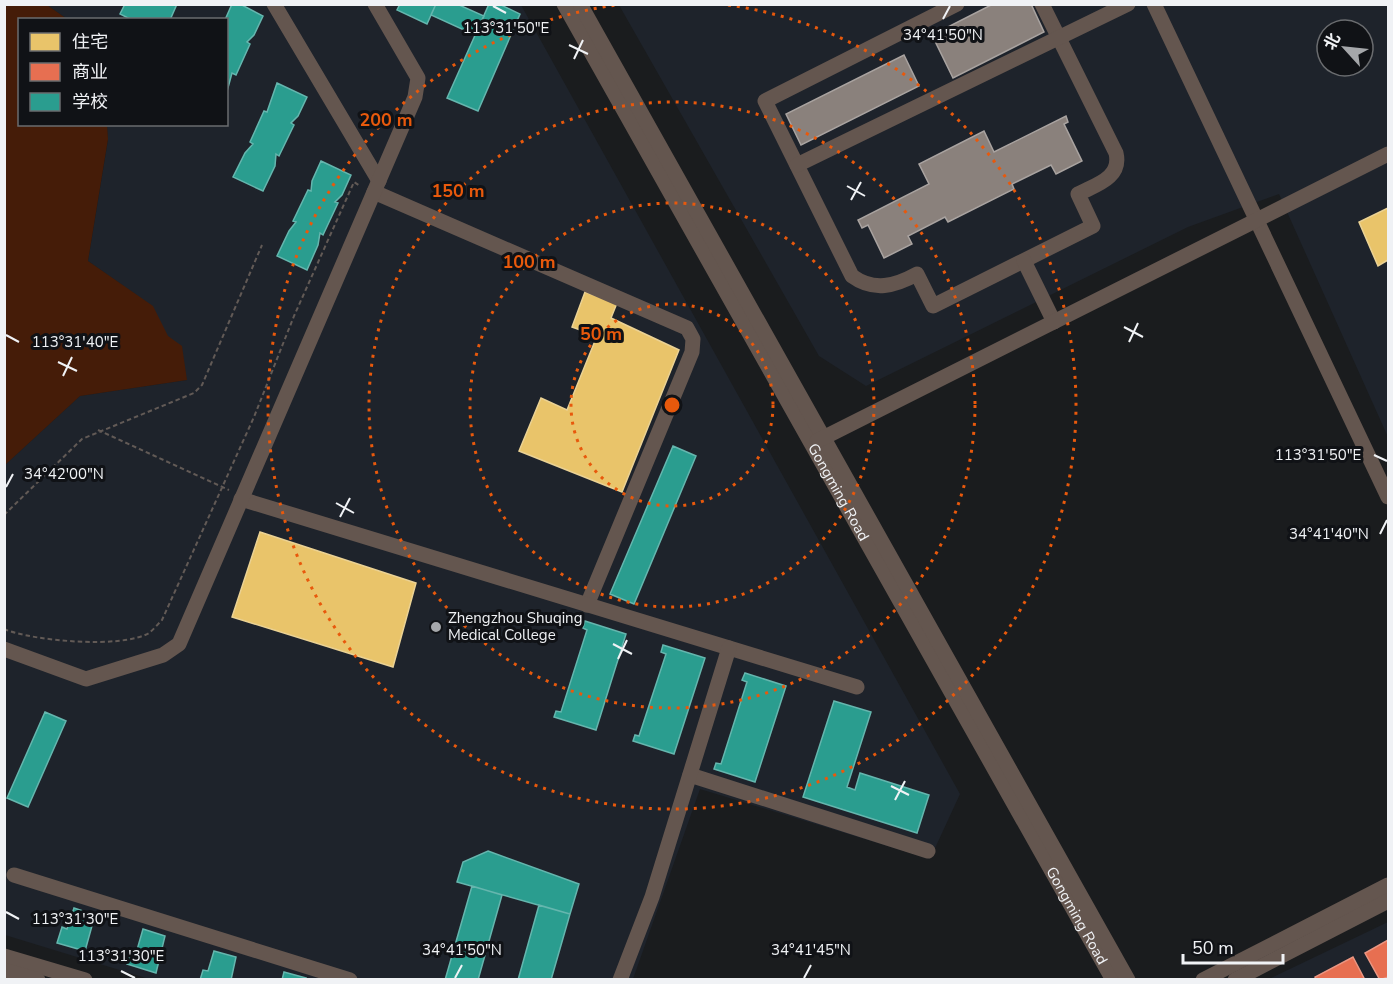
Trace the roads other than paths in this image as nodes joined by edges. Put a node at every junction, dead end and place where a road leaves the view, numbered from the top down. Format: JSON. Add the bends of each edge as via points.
{"nodes":[{"id":1,"x":273,"y":4,"type":"edge"},
{"id":2,"x":375,"y":4,"type":"edge"},
{"id":3,"x":564,"y":4,"type":"edge"},
{"id":4,"x":580,"y":4,"type":"edge"},
{"id":5,"x":957,"y":4,"type":"edge"},
{"id":6,"x":1042,"y":4,"type":"edge"},
{"id":7,"x":1128,"y":4,"type":"edge"},
{"id":8,"x":1154,"y":4,"type":"edge"},
{"id":9,"x":1059,"y":39,"type":"junction"},
{"id":10,"x":1389,"y":154,"type":"edge"},
{"id":11,"x":797,"y":165,"type":"junction"},
{"id":12,"x":377,"y":187,"type":"junction"},
{"id":13,"x":1257,"y":219,"type":"junction"},
{"id":14,"x":1024,"y":261,"type":"junction"},
{"id":15,"x":1054,"y":322,"type":"junction"},
{"id":16,"x":818,"y":441,"type":"junction"},
{"id":17,"x":1389,"y":496,"type":"edge"},
{"id":18,"x":242,"y":497,"type":"junction"},
{"id":19,"x":587,"y":605,"type":"junction"},
{"id":20,"x":729,"y":648,"type":"junction"},
{"id":21,"x":4,"y":649,"type":"edge"},
{"id":22,"x":857,"y":687,"type":"dead end"},
{"id":23,"x":690,"y":775,"type":"junction"},
{"id":24,"x":928,"y":851,"type":"dead end"},
{"id":25,"x":14,"y":875,"type":"dead end"},
{"id":26,"x":1389,"y":885,"type":"edge"},
{"id":27,"x":1389,"y":901,"type":"edge"},
{"id":28,"x":4,"y":956,"type":"edge"},
{"id":29,"x":4,"y":970,"type":"edge"},
{"id":30,"x":38,"y":980,"type":"edge"},
{"id":31,"x":85,"y":980,"type":"edge"},
{"id":32,"x":350,"y":980,"type":"edge"},
{"id":33,"x":620,"y":980,"type":"edge"},
{"id":34,"x":1113,"y":980,"type":"edge"},
{"id":35,"x":1128,"y":980,"type":"edge"},
{"id":36,"x":1203,"y":980,"type":"edge"},
{"id":37,"x":1235,"y":980,"type":"edge"}],
"edges":[{"from":1,"to":12,"type":"street"},
{"from":2,"to":12,"type":"street","via":[[418,78],[415,97]]},
{"from":3,"to":16,"type":"street","name":"Gongming Road"},
{"from":4,"to":16,"type":"street","name":"Gongming Road"},
{"from":5,"to":11,"type":"street","via":[[765,101]]},
{"from":6,"to":9,"type":"street"},
{"from":7,"to":9,"type":"street"},
{"from":8,"to":13,"type":"street"},
{"from":9,"to":11,"type":"street"},
{"from":9,"to":14,"type":"street","via":[[1116,153],[1117,165],[1109,178],[1078,194],[1093,226]]},
{"from":10,"to":13,"type":"street"},
{"from":11,"to":14,"type":"street","via":[[852,276],[860,282],[896,285],[917,274],[933,306]]},
{"from":12,"to":18,"type":"street"},
{"from":12,"to":19,"type":"street","via":[[687,328],[693,339],[692,352]]},
{"from":13,"to":15,"type":"street"},
{"from":13,"to":17,"type":"street"},
{"from":14,"to":15,"type":"street"},
{"from":15,"to":16,"type":"street"},
{"from":16,"to":34,"type":"street","name":"Gongming Road"},
{"from":16,"to":35,"type":"street","name":"Gongming Road"},
{"from":18,"to":19,"type":"street"},
{"from":18,"to":21,"type":"street","via":[[179,644],[163,656],[86,679]]},
{"from":19,"to":20,"type":"street"},
{"from":20,"to":22,"type":"street"},
{"from":20,"to":23,"type":"street"},
{"from":23,"to":24,"type":"street"},
{"from":23,"to":33,"type":"street","via":[[652,897]]},
{"from":25,"to":32,"type":"street"},
{"from":26,"to":36,"type":"street"},
{"from":27,"to":37,"type":"street"},
{"from":28,"to":31,"type":"street"},
{"from":29,"to":30,"type":"street"}]}
